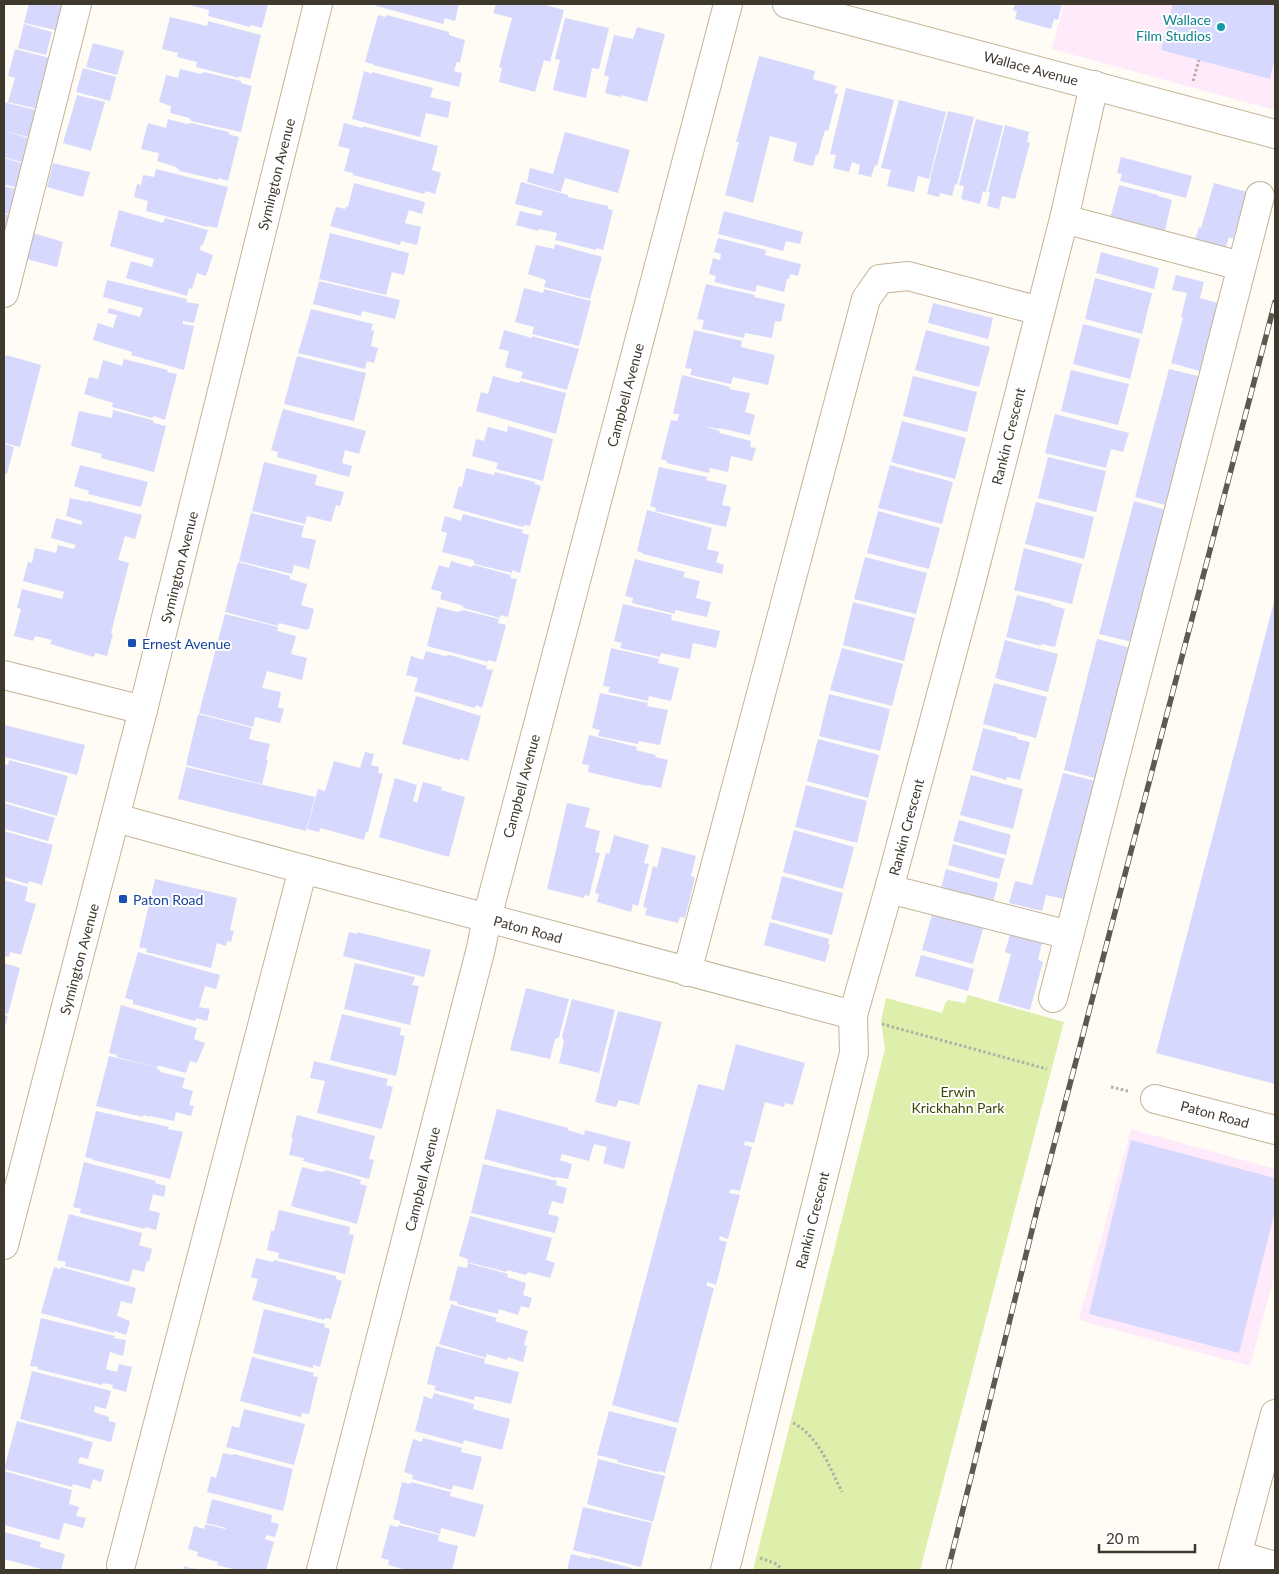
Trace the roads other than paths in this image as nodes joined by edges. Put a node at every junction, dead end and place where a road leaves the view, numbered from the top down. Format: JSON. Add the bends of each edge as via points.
{"nodes":[{"id":1,"x":77,"y":4,"type":"edge"},
{"id":2,"x":318,"y":4,"type":"edge"},
{"id":3,"x":728,"y":4,"type":"edge"},
{"id":4,"x":787,"y":4,"type":"edge"},
{"id":5,"x":819,"y":8,"type":"edge"},
{"id":6,"x":1094,"y":85,"type":"junction"},
{"id":7,"x":1275,"y":134,"type":"edge"},
{"id":8,"x":1260,"y":196,"type":"dead end"},
{"id":9,"x":1064,"y":219,"type":"junction"},
{"id":10,"x":1241,"y":266,"type":"junction"},
{"id":11,"x":4,"y":293,"type":"edge"},
{"id":12,"x":1040,"y":311,"type":"junction"},
{"id":13,"x":4,"y":675,"type":"edge"},
{"id":14,"x":143,"y":710,"type":"junction"},
{"id":15,"x":116,"y":818,"type":"junction"},
{"id":16,"x":303,"y":869,"type":"junction"},
{"id":17,"x":889,"y":889,"type":"junction"},
{"id":18,"x":487,"y":918,"type":"junction"},
{"id":19,"x":1069,"y":936,"type":"junction"},
{"id":20,"x":687,"y":972,"type":"junction"},
{"id":21,"x":1053,"y":998,"type":"dead end"},
{"id":22,"x":853,"y":1016,"type":"junction"},
{"id":23,"x":1155,"y":1099,"type":"dead end"},
{"id":24,"x":1275,"y":1130,"type":"edge"},
{"id":25,"x":4,"y":1244,"type":"edge"},
{"id":26,"x":1275,"y":1414,"type":"edge"},
{"id":27,"x":1235,"y":1563,"type":"edge"},
{"id":28,"x":122,"y":1565,"type":"dead end"},
{"id":29,"x":1275,"y":1566,"type":"edge"},
{"id":30,"x":320,"y":1570,"type":"edge"},
{"id":31,"x":725,"y":1570,"type":"edge"}],
"edges":[{"from":1,"to":11,"type":"street"},
{"from":2,"to":14,"type":"street","name":"Symington Avenue"},
{"from":3,"to":18,"type":"street","name":"Campbell Avenue"},
{"from":4,"to":5,"type":"street","name":"Wallace Avenue"},
{"from":5,"to":6,"type":"street","name":"Wallace Avenue"},
{"from":6,"to":7,"type":"street","name":"Wallace Avenue"},
{"from":6,"to":9,"type":"street","name":"Rankin Crescent"},
{"from":8,"to":10,"type":"street"},
{"from":9,"to":10,"type":"street"},
{"from":9,"to":12,"type":"street","name":"Rankin Crescent"},
{"from":10,"to":19,"type":"street"},
{"from":12,"to":17,"type":"street","name":"Rankin Crescent"},
{"from":12,"to":20,"type":"street","via":[[908,276],[880,279],[866,299]]},
{"from":13,"to":14,"type":"street"},
{"from":14,"to":15,"type":"street","name":"Symington Avenue"},
{"from":15,"to":16,"type":"street","name":"Paton Road"},
{"from":15,"to":25,"type":"street","name":"Symington Avenue"},
{"from":16,"to":18,"type":"street","name":"Paton Road"},
{"from":16,"to":28,"type":"street"},
{"from":17,"to":19,"type":"street"},
{"from":17,"to":22,"type":"street","name":"Rankin Crescent"},
{"from":18,"to":20,"type":"street","name":"Paton Road"},
{"from":18,"to":30,"type":"street","name":"Campbell Avenue"},
{"from":19,"to":21,"type":"street"},
{"from":20,"to":22,"type":"street","name":"Paton Road"},
{"from":22,"to":31,"type":"street","name":"Rankin Crescent","via":[[854,1053]]},
{"from":23,"to":24,"type":"street","name":"Paton Road"},
{"from":26,"to":27,"type":"street"},
{"from":27,"to":29,"type":"street"}]}
